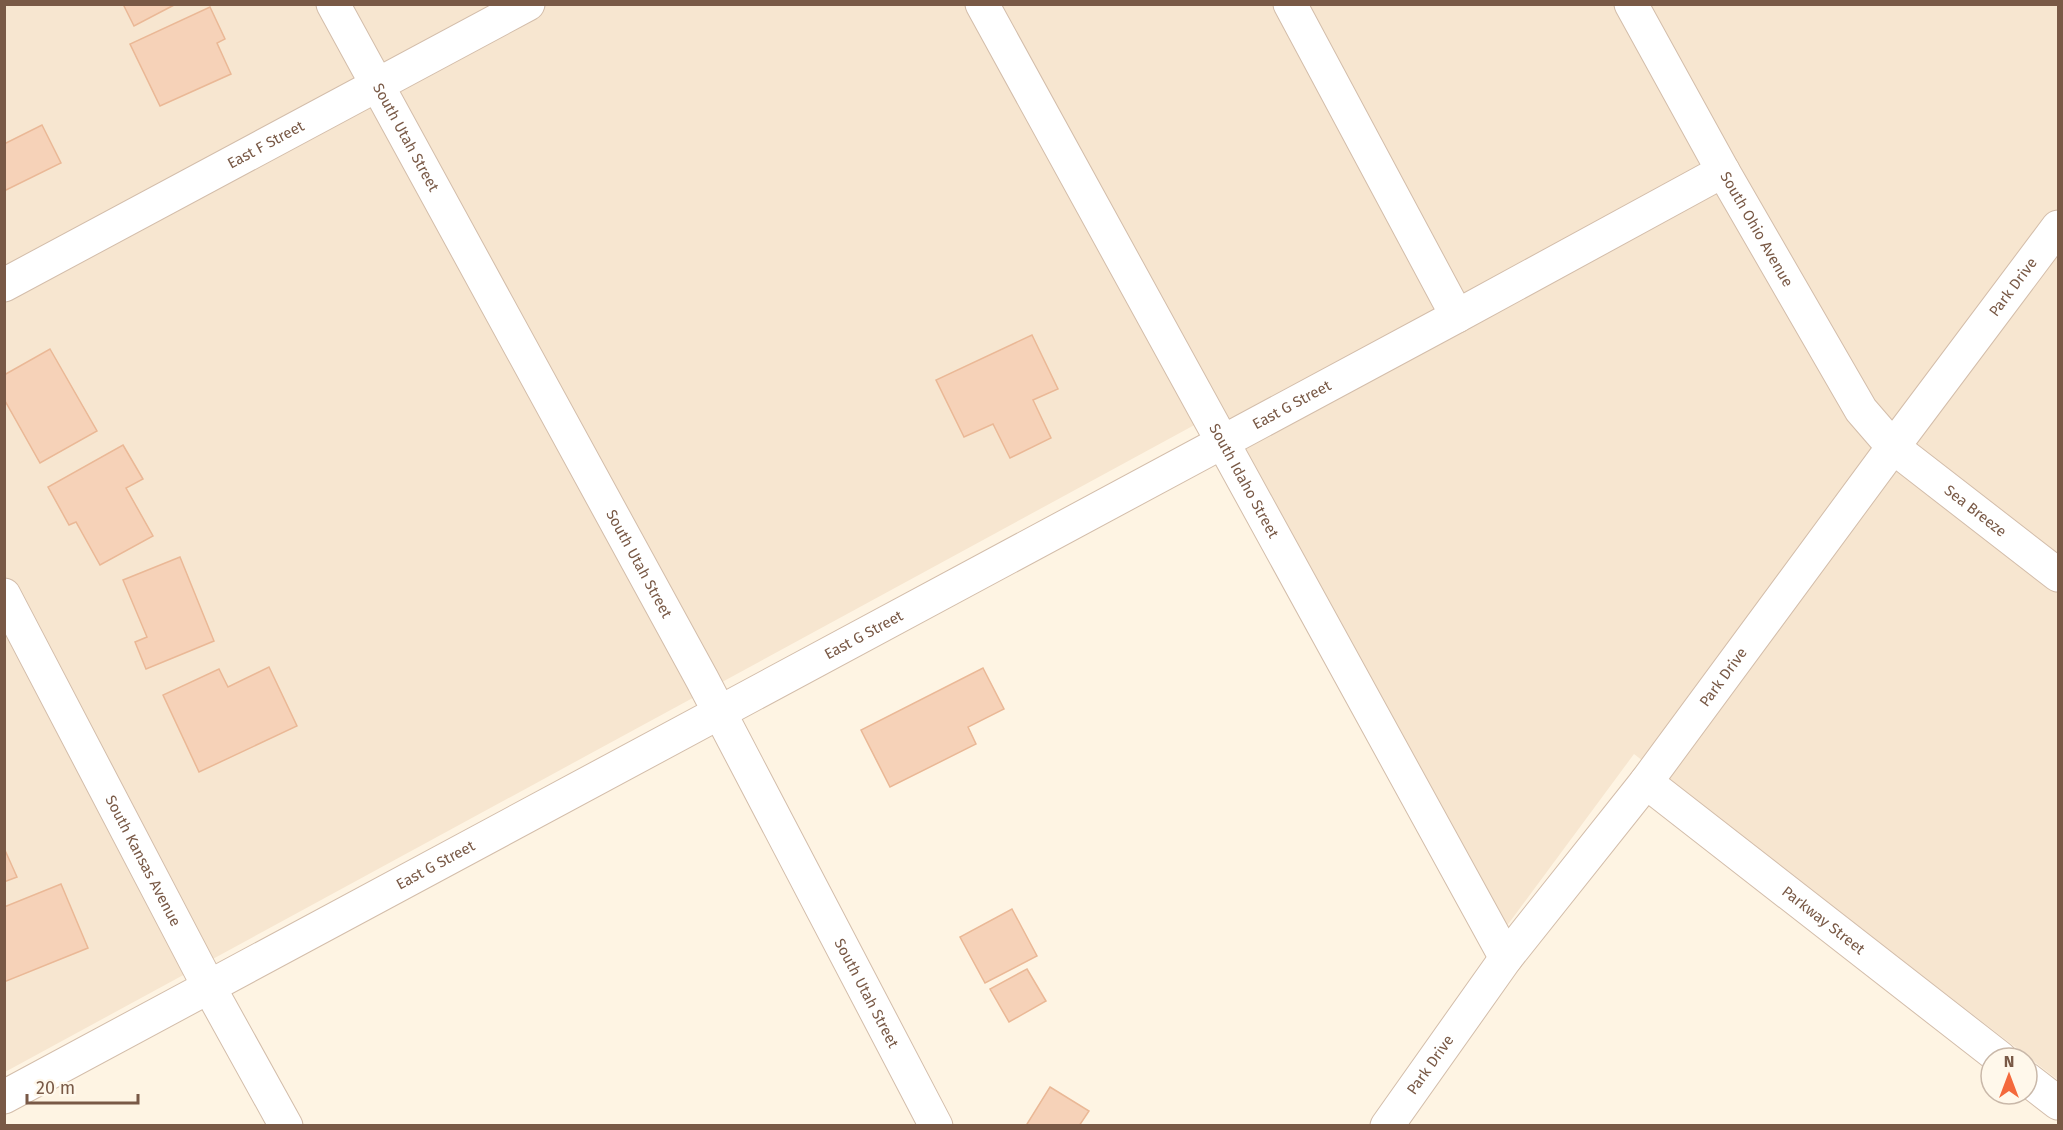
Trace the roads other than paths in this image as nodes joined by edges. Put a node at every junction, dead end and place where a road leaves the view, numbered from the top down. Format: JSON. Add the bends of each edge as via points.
{"nodes":[{"id":1,"x":333,"y":4,"type":"edge"},
{"id":2,"x":528,"y":4,"type":"edge"},
{"id":3,"x":982,"y":4,"type":"edge"},
{"id":4,"x":1290,"y":4,"type":"edge"},
{"id":5,"x":1631,"y":4,"type":"edge"},
{"id":6,"x":377,"y":86,"type":"junction"},
{"id":7,"x":1723,"y":171,"type":"junction"},
{"id":8,"x":2058,"y":227,"type":"edge"},
{"id":9,"x":4,"y":285,"type":"edge"},
{"id":10,"x":1457,"y":316,"type":"junction"},
{"id":11,"x":1223,"y":440,"type":"junction"},
{"id":12,"x":1893,"y":447,"type":"junction"},
{"id":13,"x":2058,"y":575,"type":"edge"},
{"id":14,"x":4,"y":595,"type":"edge"},
{"id":15,"x":719,"y":712,"type":"junction"},
{"id":16,"x":1646,"y":782,"type":"junction"},
{"id":17,"x":1506,"y":958,"type":"junction"},
{"id":18,"x":209,"y":987,"type":"junction"},
{"id":19,"x":1985,"y":1046,"type":"edge"},
{"id":20,"x":2039,"y":1088,"type":"edge"},
{"id":21,"x":4,"y":1097,"type":"edge"},
{"id":22,"x":2058,"y":1103,"type":"edge"},
{"id":23,"x":1400,"y":1120,"type":"edge"},
{"id":24,"x":286,"y":1125,"type":"edge"},
{"id":25,"x":936,"y":1125,"type":"edge"}],
"edges":[{"from":1,"to":6,"type":"street","name":"South Utah Street"},
{"from":2,"to":6,"type":"street","name":"East F Street"},
{"from":3,"to":11,"type":"street","name":"South Idaho Street"},
{"from":4,"to":10,"type":"street"},
{"from":5,"to":7,"type":"street","name":"South Ohio Avenue"},
{"from":6,"to":9,"type":"street","name":"East F Street"},
{"from":6,"to":15,"type":"street","name":"South Utah Street"},
{"from":7,"to":10,"type":"street","name":"East G Street"},
{"from":7,"to":12,"type":"street","name":"South Ohio Avenue","via":[[1861,410]]},
{"from":8,"to":12,"type":"street","name":"Park Drive"},
{"from":10,"to":11,"type":"street","name":"East G Street"},
{"from":11,"to":15,"type":"street","name":"East G Street"},
{"from":11,"to":17,"type":"street","name":"South Idaho Street"},
{"from":12,"to":13,"type":"street","name":"Sea Breeze"},
{"from":12,"to":16,"type":"street","name":"Park Drive"},
{"from":14,"to":18,"type":"street","name":"South Kansas Avenue"},
{"from":15,"to":18,"type":"street","name":"East G Street"},
{"from":15,"to":25,"type":"street","name":"South Utah Street"},
{"from":16,"to":17,"type":"street","name":"Park Drive"},
{"from":16,"to":19,"type":"street","name":"Parkway Street"},
{"from":17,"to":23,"type":"street","name":"Park Drive"},
{"from":18,"to":21,"type":"street","name":"East G Street"},
{"from":18,"to":24,"type":"street","name":"South Kansas Avenue"},
{"from":20,"to":22,"type":"street"}]}
